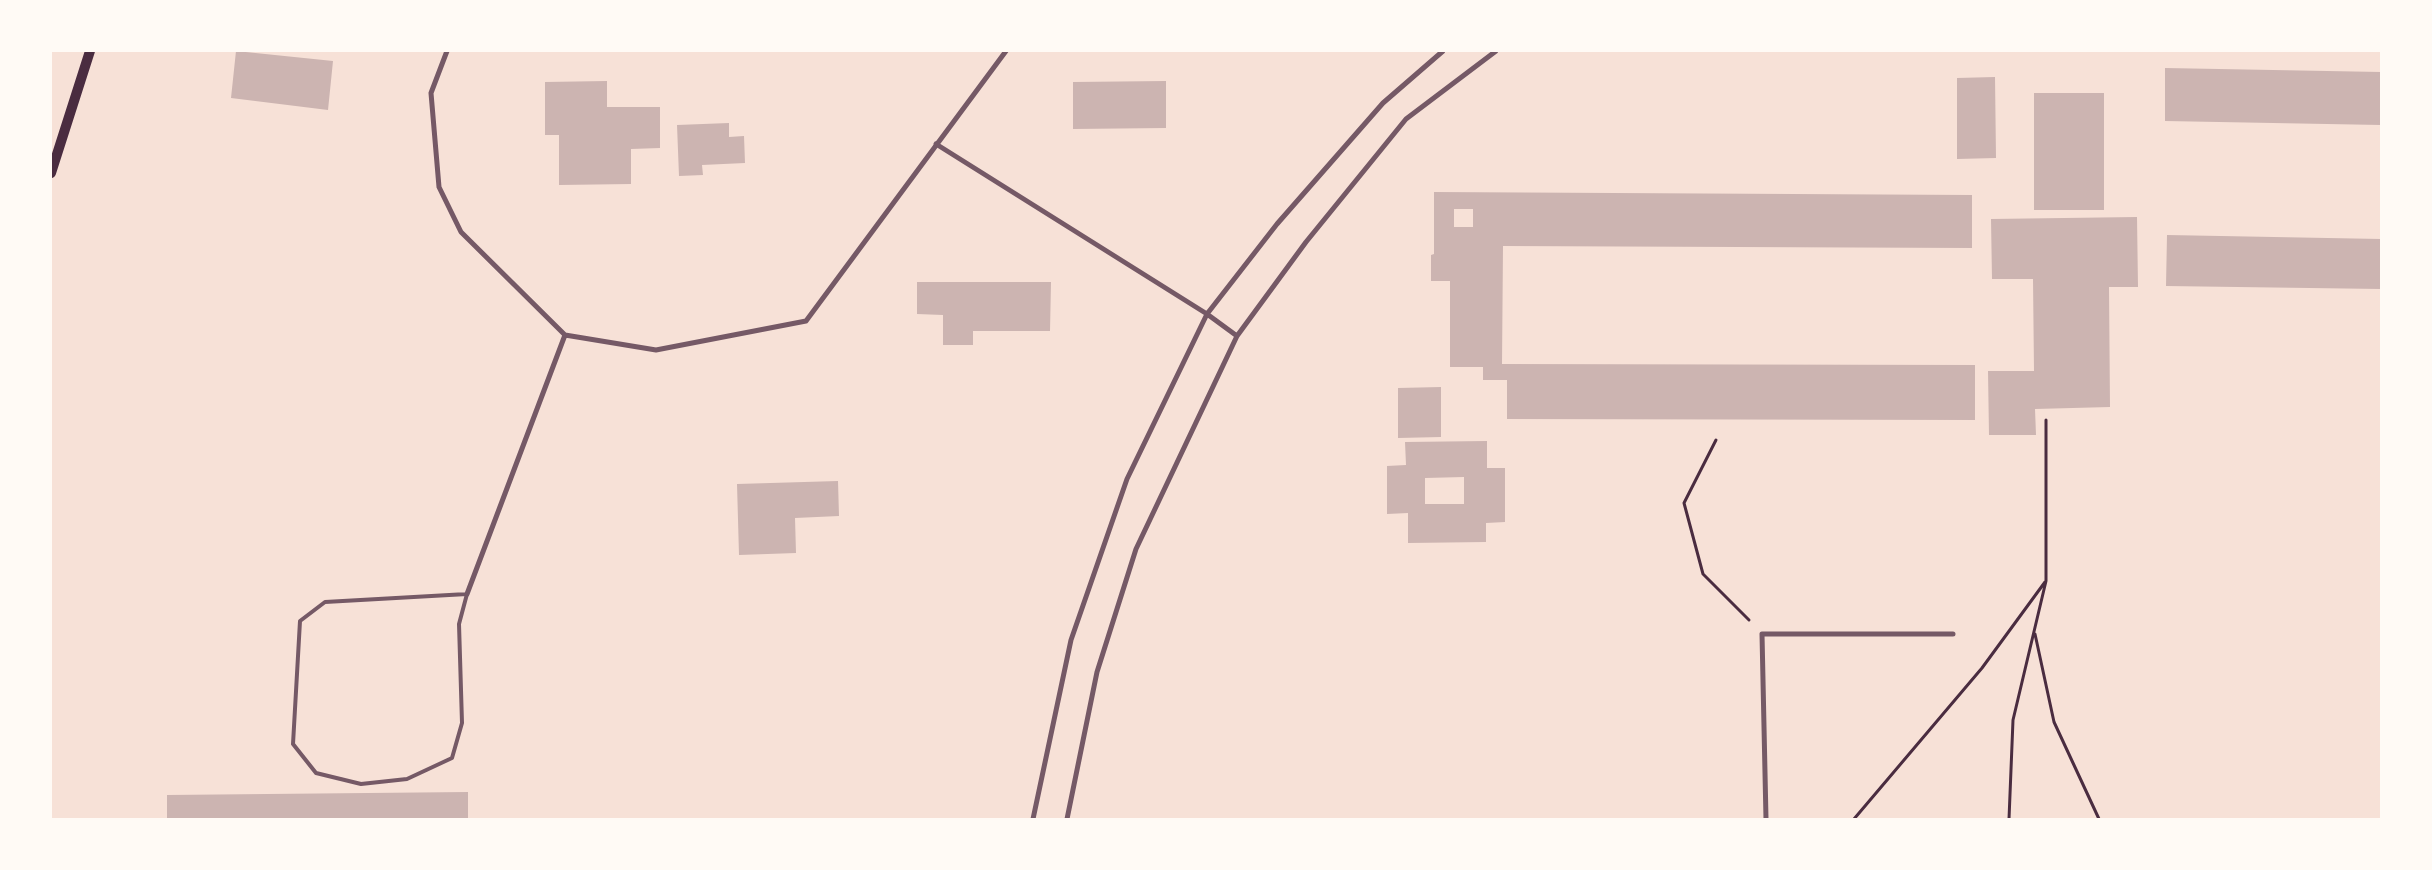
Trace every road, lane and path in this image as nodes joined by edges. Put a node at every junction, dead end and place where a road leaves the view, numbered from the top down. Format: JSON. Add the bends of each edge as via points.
{"nodes":[{"id":1,"x":90,"y":51,"type":"edge"},
{"id":2,"x":447,"y":51,"type":"edge"},
{"id":3,"x":1006,"y":51,"type":"edge"},
{"id":4,"x":1443,"y":51,"type":"edge"},
{"id":5,"x":1496,"y":51,"type":"edge"},
{"id":6,"x":936,"y":144,"type":"junction"},
{"id":7,"x":51,"y":174,"type":"edge"},
{"id":8,"x":1207,"y":314,"type":"junction"},
{"id":9,"x":565,"y":335,"type":"junction"},
{"id":10,"x":1237,"y":336,"type":"junction"},
{"id":11,"x":2046,"y":420,"type":"dead end"},
{"id":12,"x":1716,"y":440,"type":"dead end"},
{"id":13,"x":2046,"y":581,"type":"junction"},
{"id":14,"x":467,"y":594,"type":"junction"},
{"id":15,"x":2034,"y":631,"type":"junction"},
{"id":16,"x":1762,"y":634,"type":"junction"},
{"id":17,"x":1953,"y":634,"type":"dead end"},
{"id":18,"x":1034,"y":819,"type":"edge"},
{"id":19,"x":1067,"y":819,"type":"edge"},
{"id":20,"x":1766,"y":819,"type":"edge"},
{"id":21,"x":1854,"y":819,"type":"edge"},
{"id":22,"x":2009,"y":819,"type":"edge"},
{"id":23,"x":2099,"y":819,"type":"edge"}],
"edges":[{"from":1,"to":7,"type":"main road"},
{"from":2,"to":9,"type":"street","via":[[431,93],[439,187],[461,232]]},
{"from":3,"to":6,"type":"street"},
{"from":4,"to":8,"type":"street","via":[[1383,103],[1277,224]]},
{"from":5,"to":10,"type":"street","via":[[1406,120],[1306,242]]},
{"from":6,"to":8,"type":"street"},
{"from":6,"to":9,"type":"street","via":[[806,321],[656,350]]},
{"from":8,"to":10,"type":"street"},
{"from":8,"to":18,"type":"street","via":[[1127,479],[1071,640]]},
{"from":9,"to":14,"type":"street"},
{"from":10,"to":19,"type":"street","via":[[1136,548],[1097,672]]},
{"from":11,"to":13,"type":"path"},
{"from":12,"to":16,"type":"path","via":[[1684,503],[1703,574]]},
{"from":13,"to":15,"type":"path"},
{"from":13,"to":21,"type":"path","via":[[1982,668]]},
{"from":14,"to":14,"type":"lane","via":[[459,624],[462,723],[452,758],[407,779],[361,784],[316,773],[293,744],[300,621],[325,602]]},
{"from":15,"to":22,"type":"path","via":[[2013,720]]},
{"from":15,"to":23,"type":"path","via":[[2054,722]]},
{"from":16,"to":17,"type":"street"},
{"from":16,"to":20,"type":"street"}]}
